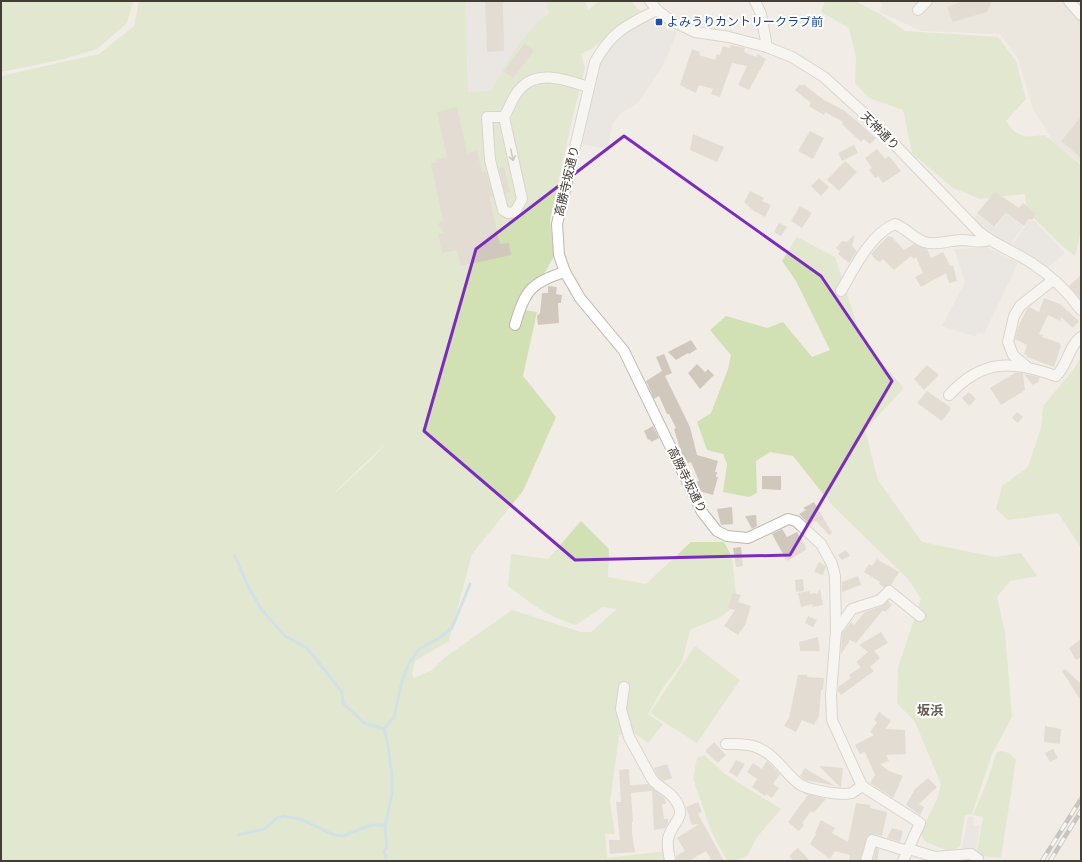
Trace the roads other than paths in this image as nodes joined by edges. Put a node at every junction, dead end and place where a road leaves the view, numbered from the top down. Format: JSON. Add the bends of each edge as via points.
{"nodes":[{"id":1,"x":650,"y":1,"type":"edge"},
{"id":2,"x":755,"y":1,"type":"edge"},
{"id":3,"x":926,"y":1,"type":"edge"},
{"id":4,"x":1069,"y":1,"type":"edge"},
{"id":5,"x":657,"y":10,"type":"junction"},
{"id":6,"x":918,"y":10,"type":"dead end"},
{"id":7,"x":1081,"y":15,"type":"edge"},
{"id":8,"x":767,"y":47,"type":"junction"},
{"id":9,"x":588,"y":87,"type":"junction"},
{"id":10,"x":504,"y":117,"type":"junction"},
{"id":11,"x":989,"y":240,"type":"junction"},
{"id":12,"x":565,"y":272,"type":"junction"},
{"id":13,"x":1053,"y":280,"type":"junction"},
{"id":14,"x":841,"y":291,"type":"dead end"},
{"id":15,"x":1081,"y":310,"type":"edge"},
{"id":16,"x":515,"y":325,"type":"dead end"},
{"id":17,"x":1081,"y":337,"type":"edge"},
{"id":18,"x":1026,"y":366,"type":"junction"},
{"id":19,"x":949,"y":396,"type":"dead end"},
{"id":20,"x":920,"y":616,"type":"dead end"},
{"id":21,"x":836,"y":631,"type":"junction"},
{"id":22,"x":624,"y":687,"type":"dead end"},
{"id":23,"x":726,"y":744,"type":"dead end"},
{"id":24,"x":862,"y":786,"type":"junction"},
{"id":25,"x":908,"y":850,"type":"junction"},
{"id":26,"x":670,"y":861,"type":"edge"},
{"id":27,"x":866,"y":861,"type":"edge"},
{"id":28,"x":903,"y":861,"type":"edge"},
{"id":29,"x":977,"y":861,"type":"edge"}],
"edges":[{"from":1,"to":5,"type":"street","name":"天神通り"},
{"from":2,"to":8,"type":"street","via":[[761,14]]},
{"from":3,"to":6,"type":"street"},
{"from":4,"to":7,"type":"street"},
{"from":5,"to":8,"type":"street","name":"天神通り","via":[[670,20],[695,32],[729,37]]},
{"from":5,"to":9,"type":"street","name":"高勝寺坂通り","via":[[622,28],[604,46],[595,62]]},
{"from":8,"to":11,"type":"street","name":"天神通り","via":[[792,57],[824,77],[870,119]]},
{"from":9,"to":10,"type":"street","via":[[548,77],[532,81],[520,89]]},
{"from":9,"to":12,"type":"street","name":"高勝寺坂通り","via":[[558,224],[559,255]]},
{"from":10,"to":10,"type":"street","one_way":true,"via":[[522,199],[515,212],[508,213],[502,210],[490,160],[487,117]]},
{"from":11,"to":13,"type":"street","name":"天神通り","via":[[1030,261]]},
{"from":11,"to":14,"type":"street","via":[[983,243],[962,240],[936,244],[913,237],[895,224],[871,243]]},
{"from":12,"to":16,"type":"street","via":[[548,277],[527,293]]},
{"from":12,"to":21,"type":"street","name":"高勝寺坂通り","via":[[580,298],[624,351],[702,512],[717,531],[736,538],[748,538],[788,519],[796,521],[821,544],[830,558],[835,576]]},
{"from":13,"to":15,"type":"street","name":"天神通り"},
{"from":13,"to":18,"type":"street","via":[[1020,306],[1014,316],[1008,342],[1013,355]]},
{"from":17,"to":18,"type":"street","via":[[1073,345],[1063,370],[1056,376]]},
{"from":18,"to":19,"type":"street","via":[[994,366],[980,370],[960,384]]},
{"from":20,"to":21,"type":"street","via":[[890,591],[880,600],[852,609]]},
{"from":21,"to":24,"type":"street","name":"高勝寺坂通り","via":[[831,695],[832,720]]},
{"from":22,"to":26,"type":"street","via":[[621,709],[629,736],[656,785],[672,796],[681,810],[681,816],[668,838]]},
{"from":23,"to":24,"type":"street","via":[[757,747],[781,765],[799,784],[813,789],[843,794]]},
{"from":24,"to":25,"type":"street","via":[[920,823]]},
{"from":25,"to":27,"type":"street","via":[[872,840]]},
{"from":25,"to":28,"type":"street"},
{"from":25,"to":29,"type":"street","via":[[935,857],[971,854],[978,859]]}]}
